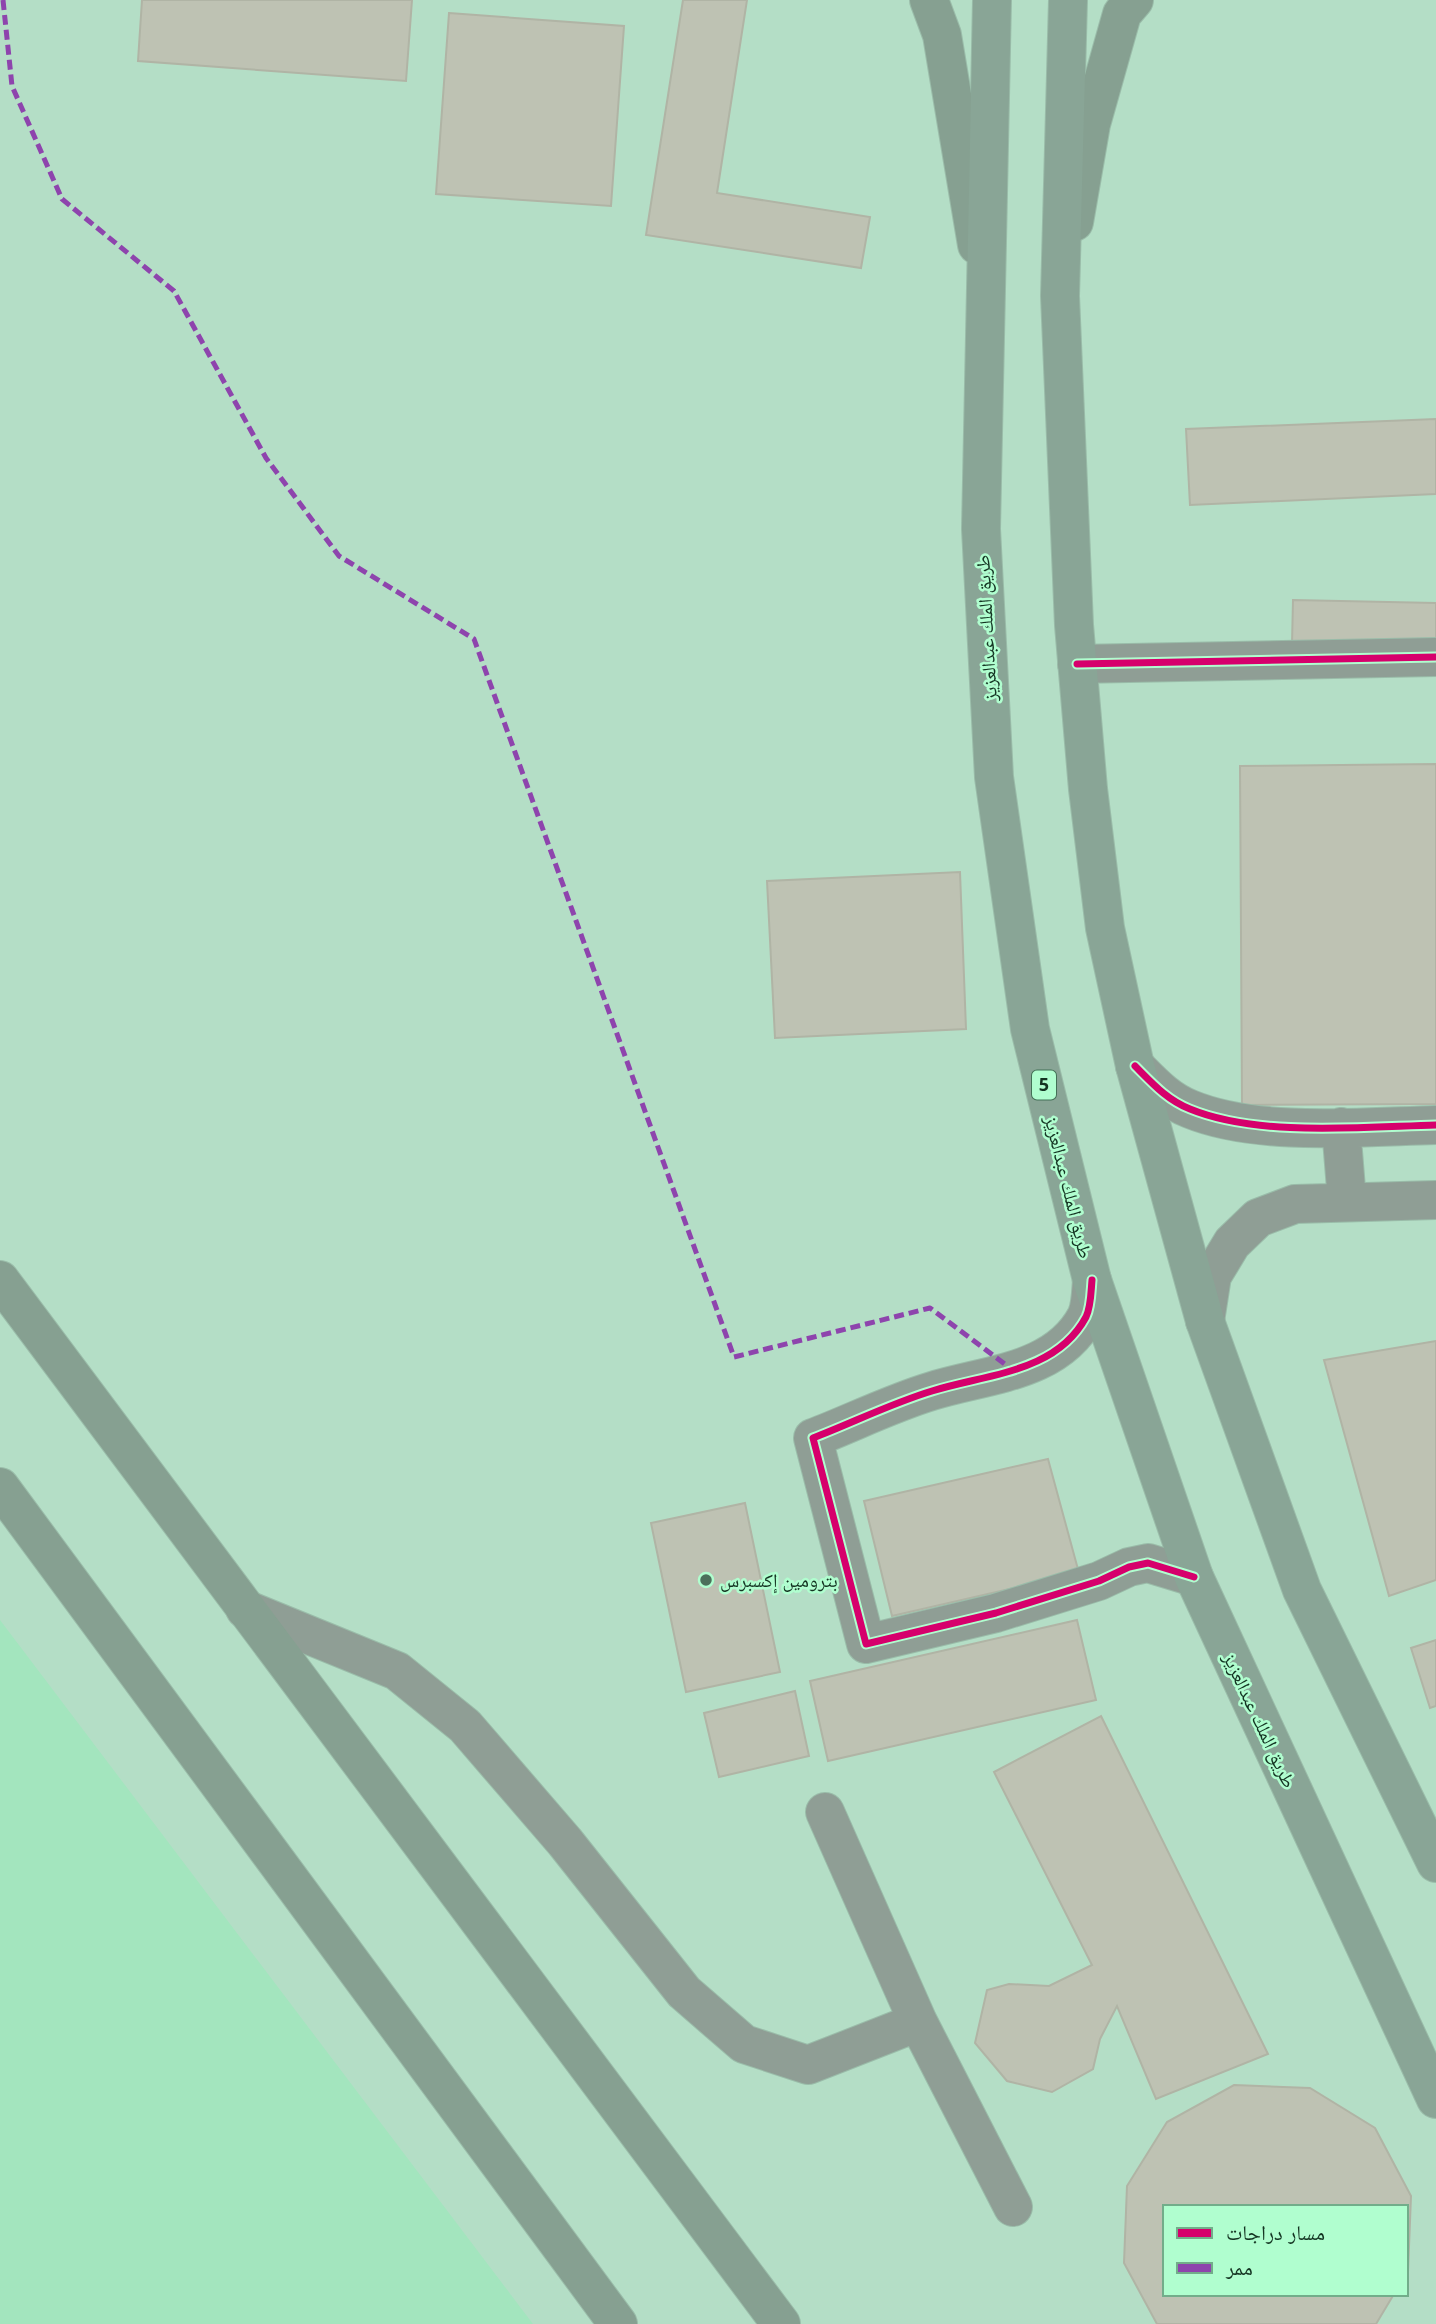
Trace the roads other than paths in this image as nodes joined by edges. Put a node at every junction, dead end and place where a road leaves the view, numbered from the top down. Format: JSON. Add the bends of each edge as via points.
{"nodes":[{"id":1,"x":929,"y":0,"type":"edge"},
{"id":2,"x":992,"y":0,"type":"edge"},
{"id":3,"x":1068,"y":0,"type":"edge"},
{"id":4,"x":1133,"y":0,"type":"edge"},
{"id":5,"x":986,"y":296,"type":"junction"},
{"id":6,"x":1060,"y":296,"type":"junction"},
{"id":7,"x":1436,"y":657,"type":"edge"},
{"id":8,"x":1077,"y":664,"type":"junction"},
{"id":9,"x":1135,"y":1066,"type":"junction"},
{"id":10,"x":1436,"y":1125,"type":"edge"},
{"id":11,"x":1341,"y":1127,"type":"junction"},
{"id":12,"x":1436,"y":1200,"type":"edge"},
{"id":13,"x":1347,"y":1201,"type":"junction"},
{"id":14,"x":0,"y":1280,"type":"edge"},
{"id":15,"x":1092,"y":1280,"type":"junction"},
{"id":16,"x":1205,"y":1321,"type":"junction"},
{"id":17,"x":0,"y":1487,"type":"edge"},
{"id":18,"x":1194,"y":1577,"type":"junction"},
{"id":19,"x":245,"y":1609,"type":"junction"},
{"id":20,"x":825,"y":1812,"type":"dead end"},
{"id":21,"x":1436,"y":1863,"type":"edge"},
{"id":22,"x":918,"y":2022,"type":"junction"},
{"id":23,"x":1436,"y":2099,"type":"edge"},
{"id":24,"x":1013,"y":2207,"type":"dead end"},
{"id":25,"x":618,"y":2324,"type":"edge"},
{"id":26,"x":781,"y":2324,"type":"edge"}],
"edges":[{"from":1,"to":5,"type":"main road","via":[[942,35]]},
{"from":2,"to":5,"type":"highway","name":"طريق الملك عبدالعزيز","number":"5"},
{"from":3,"to":6,"type":"highway"},
{"from":4,"to":6,"type":"main road","via":[[1122,14],[1091,124]]},
{"from":5,"to":15,"type":"highway","name":"طريق الملك عبدالعزيز","number":"5","via":[[981,529],[994,777],[1030,1029]]},
{"from":6,"to":8,"type":"highway"},
{"from":7,"to":8,"type":"street"},
{"from":8,"to":9,"type":"highway","via":[[1105,928]]},
{"from":9,"to":11,"type":"street","via":[[1161,1092],[1188,1109],[1216,1118],[1261,1126]]},
{"from":9,"to":16,"type":"highway"},
{"from":10,"to":11,"type":"street"},
{"from":11,"to":13,"type":"street"},
{"from":12,"to":13,"type":"street"},
{"from":13,"to":16,"type":"street","via":[[1295,1205],[1258,1218],[1232,1243],[1212,1276]]},
{"from":14,"to":19,"type":"main road"},
{"from":15,"to":18,"type":"highway","name":"طريق الملك عبدالعزيز","number":"5"},
{"from":15,"to":18,"type":"street","via":[[1088,1314],[1072,1338],[1040,1360],[931,1391],[813,1438],[866,1644],[996,1613],[1148,1563]]},
{"from":16,"to":21,"type":"highway","via":[[1302,1590]]},
{"from":17,"to":25,"type":"main road"},
{"from":18,"to":23,"type":"highway","name":"طريق الملك عبدالعزيز","number":"5"},
{"from":19,"to":22,"type":"street","via":[[397,1671],[465,1726],[684,1992],[744,2044],[808,2065]]},
{"from":19,"to":26,"type":"main road"},
{"from":20,"to":22,"type":"street"},
{"from":22,"to":24,"type":"street"}]}
